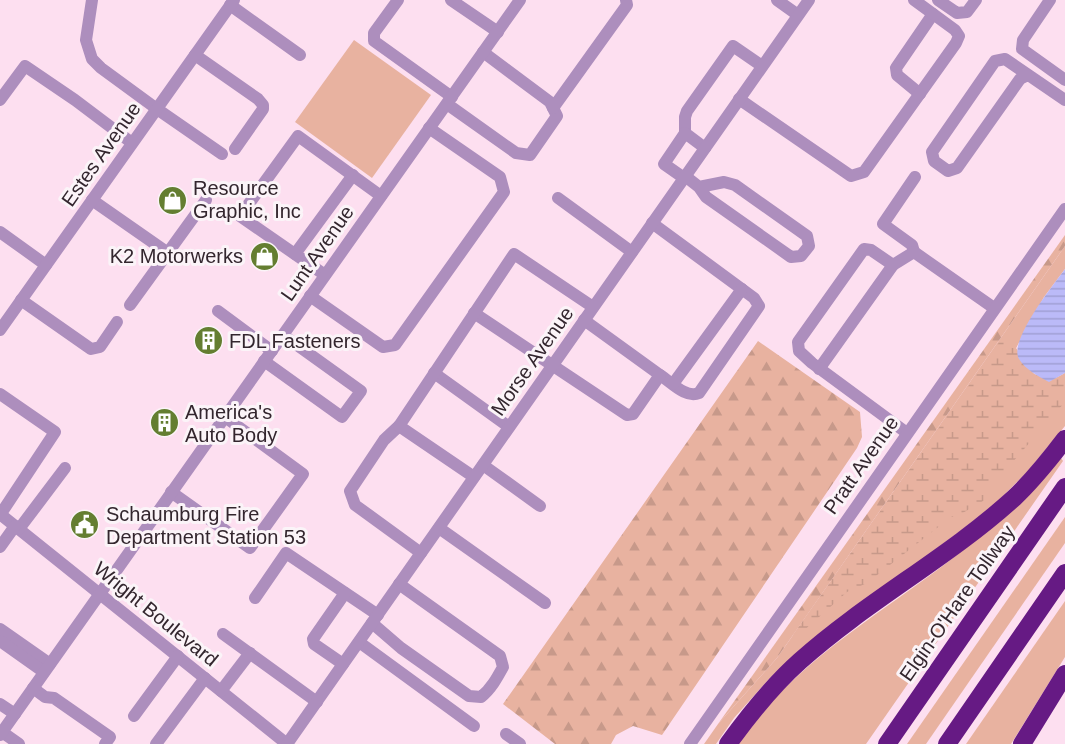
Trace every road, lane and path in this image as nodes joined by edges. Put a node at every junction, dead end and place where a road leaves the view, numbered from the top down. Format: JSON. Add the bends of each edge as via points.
{"nodes":[{"id":1,"x":92,"y":0,"type":"edge"},
{"id":2,"x":398,"y":0,"type":"edge"},
{"id":3,"x":451,"y":0,"type":"edge"},
{"id":4,"x":460,"y":0,"type":"edge"},
{"id":5,"x":520,"y":0,"type":"edge"},
{"id":6,"x":626,"y":0,"type":"edge"},
{"id":7,"x":777,"y":0,"type":"edge"},
{"id":8,"x":809,"y":0,"type":"edge"},
{"id":9,"x":914,"y":0,"type":"edge"},
{"id":10,"x":938,"y":0,"type":"edge"},
{"id":11,"x":976,"y":0,"type":"edge"},
{"id":12,"x":1050,"y":0,"type":"edge"},
{"id":13,"x":232,"y":2,"type":"edge"},
{"id":14,"x":933,"y":14,"type":"junction"},
{"id":15,"x":798,"y":15,"type":"junction"},
{"id":16,"x":499,"y":30,"type":"junction"},
{"id":17,"x":483,"y":52,"type":"junction"},
{"id":18,"x":195,"y":55,"type":"junction"},
{"id":19,"x":300,"y":55,"type":"dead end"},
{"id":20,"x":762,"y":66,"type":"junction"},
{"id":21,"x":1028,"y":75,"type":"junction"},
{"id":22,"x":1065,"y":80,"type":"edge"},
{"id":23,"x":920,"y":94,"type":"junction"},
{"id":24,"x":739,"y":99,"type":"junction"},
{"id":25,"x":0,"y":100,"type":"edge"},
{"id":26,"x":449,"y":100,"type":"junction"},
{"id":27,"x":1065,"y":100,"type":"edge"},
{"id":28,"x":553,"y":108,"type":"junction"},
{"id":29,"x":157,"y":109,"type":"junction"},
{"id":30,"x":429,"y":128,"type":"junction"},
{"id":31,"x":685,"y":134,"type":"junction"},
{"id":32,"x":132,"y":143,"type":"junction"},
{"id":33,"x":705,"y":148,"type":"junction"},
{"id":34,"x":235,"y":149,"type":"dead end"},
{"id":35,"x":222,"y":154,"type":"dead end"},
{"id":36,"x":353,"y":175,"type":"junction"},
{"id":37,"x":684,"y":177,"type":"junction"},
{"id":38,"x":915,"y":177,"type":"dead end"},
{"id":39,"x":699,"y":187,"type":"junction"},
{"id":40,"x":381,"y":196,"type":"junction"},
{"id":41,"x":558,"y":198,"type":"dead end"},
{"id":42,"x":92,"y":200,"type":"junction"},
{"id":43,"x":206,"y":200,"type":"dead end"},
{"id":44,"x":1065,"y":209,"type":"edge"},
{"id":45,"x":652,"y":223,"type":"junction"},
{"id":46,"x":0,"y":232,"type":"edge"},
{"id":47,"x":632,"y":252,"type":"junction"},
{"id":48,"x":914,"y":252,"type":"junction"},
{"id":49,"x":168,"y":253,"type":"junction"},
{"id":50,"x":295,"y":254,"type":"junction"},
{"id":51,"x":46,"y":265,"type":"junction"},
{"id":52,"x":893,"y":265,"type":"junction"},
{"id":53,"x":325,"y":275,"type":"junction"},
{"id":54,"x":742,"y":289,"type":"junction"},
{"id":55,"x":310,"y":296,"type":"junction"},
{"id":56,"x":21,"y":300,"type":"junction"},
{"id":57,"x":130,"y":305,"type":"dead end"},
{"id":58,"x":593,"y":307,"type":"junction"},
{"id":59,"x":994,"y":308,"type":"junction"},
{"id":60,"x":218,"y":310,"type":"dead end"},
{"id":61,"x":474,"y":313,"type":"junction"},
{"id":62,"x":584,"y":320,"type":"junction"},
{"id":63,"x":117,"y":322,"type":"dead end"},
{"id":64,"x":0,"y":330,"type":"edge"},
{"id":65,"x":283,"y":335,"type":"junction"},
{"id":66,"x":272,"y":351,"type":"junction"},
{"id":67,"x":264,"y":362,"type":"junction"},
{"id":68,"x":553,"y":365,"type":"junction"},
{"id":69,"x":819,"y":369,"type":"junction"},
{"id":70,"x":434,"y":373,"type":"junction"},
{"id":71,"x":660,"y":375,"type":"junction"},
{"id":72,"x":673,"y":384,"type":"junction"},
{"id":73,"x":0,"y":394,"type":"edge"},
{"id":74,"x":225,"y":417,"type":"junction"},
{"id":75,"x":399,"y":426,"type":"junction"},
{"id":76,"x":509,"y":427,"type":"junction"},
{"id":77,"x":907,"y":434,"type":"junction"},
{"id":78,"x":1065,"y":439,"type":"edge"},
{"id":79,"x":483,"y":465,"type":"junction"},
{"id":80,"x":65,"y":468,"type":"dead end"},
{"id":81,"x":474,"y":477,"type":"junction"},
{"id":82,"x":1065,"y":487,"type":"edge"},
{"id":83,"x":171,"y":492,"type":"junction"},
{"id":84,"x":540,"y":506,"type":"dead end"},
{"id":85,"x":0,"y":515,"type":"edge"},
{"id":86,"x":17,"y":528,"type":"junction"},
{"id":87,"x":439,"y":528,"type":"junction"},
{"id":88,"x":0,"y":546,"type":"edge"},
{"id":89,"x":421,"y":553,"type":"junction"},
{"id":90,"x":1065,"y":573,"type":"edge"},
{"id":91,"x":399,"y":584,"type":"junction"},
{"id":92,"x":345,"y":592,"type":"junction"},
{"id":93,"x":100,"y":593,"type":"junction"},
{"id":94,"x":255,"y":598,"type":"dead end"},
{"id":95,"x":545,"y":603,"type":"dead end"},
{"id":96,"x":375,"y":619,"type":"junction"},
{"id":97,"x":0,"y":629,"type":"edge"},
{"id":98,"x":223,"y":634,"type":"dead end"},
{"id":99,"x":0,"y":641,"type":"edge"},
{"id":100,"x":359,"y":642,"type":"junction"},
{"id":101,"x":250,"y":653,"type":"junction"},
{"id":102,"x":178,"y":656,"type":"junction"},
{"id":103,"x":343,"y":664,"type":"junction"},
{"id":104,"x":47,"y":668,"type":"junction"},
{"id":105,"x":1065,"y":674,"type":"edge"},
{"id":106,"x":205,"y":678,"type":"junction"},
{"id":107,"x":33,"y":688,"type":"junction"},
{"id":108,"x":221,"y":691,"type":"junction"},
{"id":109,"x":316,"y":702,"type":"junction"},
{"id":110,"x":0,"y":704,"type":"edge"},
{"id":111,"x":15,"y":714,"type":"junction"},
{"id":112,"x":134,"y":716,"type":"dead end"},
{"id":113,"x":474,"y":726,"type":"dead end"},
{"id":114,"x":506,"y":734,"type":"dead end"},
{"id":115,"x":2,"y":738,"type":"edge"},
{"id":116,"x":19,"y":744,"type":"edge"},
{"id":117,"x":105,"y":744,"type":"edge"},
{"id":118,"x":156,"y":744,"type":"edge"},
{"id":119,"x":287,"y":744,"type":"edge"},
{"id":120,"x":520,"y":744,"type":"edge"},
{"id":121,"x":690,"y":744,"type":"edge"},
{"id":122,"x":728,"y":744,"type":"edge"},
{"id":123,"x":887,"y":744,"type":"edge"},
{"id":124,"x":947,"y":744,"type":"edge"},
{"id":125,"x":1022,"y":744,"type":"edge"}],
"edges":[{"from":1,"to":29,"type":"street","via":[[86,40],[92,59]]},
{"from":2,"to":26,"type":"street","via":[[374,33],[374,41]]},
{"from":3,"to":16,"type":"street"},
{"from":4,"to":16,"type":"street"},
{"from":5,"to":16,"type":"street","name":"Lunt Avenue"},
{"from":6,"to":28,"type":"street","via":[[627,5]]},
{"from":7,"to":15,"type":"street"},
{"from":8,"to":15,"type":"street","name":"Morse Avenue"},
{"from":9,"to":14,"type":"street"},
{"from":10,"to":11,"type":"street","via":[[957,13],[968,12]]},
{"from":12,"to":22,"type":"street","via":[[1023,40],[1022,49]]},
{"from":13,"to":18,"type":"street","name":"Estes Avenue"},
{"from":13,"to":19,"type":"street"},
{"from":14,"to":23,"type":"street","via":[[896,68],[897,75]]},
{"from":14,"to":23,"type":"street","via":[[958,36]]},
{"from":15,"to":20,"type":"street","name":"Morse Avenue"},
{"from":16,"to":17,"type":"street","name":"Lunt Avenue"},
{"from":17,"to":26,"type":"street","name":"Lunt Avenue"},
{"from":17,"to":28,"type":"street"},
{"from":18,"to":29,"type":"street","name":"Estes Avenue"},
{"from":18,"to":34,"type":"street","via":[[263,105]]},
{"from":20,"to":24,"type":"street","name":"Morse Avenue"},
{"from":20,"to":31,"type":"street","via":[[733,46],[687,111]]},
{"from":21,"to":21,"type":"street","via":[[1005,59],[994,61],[932,152],[934,161],[948,171],[957,168],[1020,79]]},
{"from":21,"to":27,"type":"street"},
{"from":23,"to":24,"type":"street","via":[[864,172],[856,177]]},
{"from":24,"to":33,"type":"street","name":"Morse Avenue"},
{"from":25,"to":32,"type":"street","via":[[25,66]]},
{"from":26,"to":28,"type":"street","via":[[516,153],[530,155],[557,116]]},
{"from":26,"to":30,"type":"street","name":"Lunt Avenue"},
{"from":29,"to":32,"type":"street","name":"Estes Avenue"},
{"from":29,"to":35,"type":"street"},
{"from":30,"to":40,"type":"street","name":"Lunt Avenue"},
{"from":30,"to":55,"type":"street","via":[[501,177],[504,192],[395,345],[383,347]]},
{"from":31,"to":33,"type":"street"},
{"from":31,"to":37,"type":"street","via":[[664,164]]},
{"from":32,"to":42,"type":"street","name":"Estes Avenue"},
{"from":33,"to":37,"type":"street","name":"Morse Avenue"},
{"from":36,"to":40,"type":"street"},
{"from":36,"to":50,"type":"street"},
{"from":36,"to":50,"type":"street","via":[[298,136],[240,216]]},
{"from":37,"to":39,"type":"street"},
{"from":37,"to":45,"type":"street","name":"Morse Avenue"},
{"from":38,"to":48,"type":"street","via":[[883,224],[912,244]]},
{"from":39,"to":39,"type":"street","via":[[706,197],[791,257],[801,256],[809,246],[807,236],[735,185],[724,182]]},
{"from":40,"to":53,"type":"street","name":"Lunt Avenue"},
{"from":41,"to":47,"type":"street"},
{"from":42,"to":49,"type":"street"},
{"from":42,"to":51,"type":"street","name":"Estes Avenue"},
{"from":43,"to":49,"type":"street"},
{"from":44,"to":59,"type":"street","name":"Pratt Avenue"},
{"from":45,"to":47,"type":"street","name":"Morse Avenue"},
{"from":45,"to":54,"type":"street"},
{"from":46,"to":51,"type":"street"},
{"from":47,"to":58,"type":"street","name":"Morse Avenue"},
{"from":48,"to":52,"type":"street"},
{"from":48,"to":59,"type":"street"},
{"from":49,"to":57,"type":"street"},
{"from":50,"to":53,"type":"street"},
{"from":51,"to":56,"type":"street","name":"Estes Avenue"},
{"from":52,"to":69,"type":"street"},
{"from":52,"to":69,"type":"street","via":[[864,249],[798,342],[799,351]]},
{"from":53,"to":55,"type":"street","name":"Lunt Avenue"},
{"from":54,"to":72,"type":"street"},
{"from":54,"to":72,"type":"street","via":[[759,306],[699,393],[687,394]]},
{"from":55,"to":65,"type":"street","name":"Lunt Avenue"},
{"from":56,"to":63,"type":"street","via":[[91,349],[100,347]]},
{"from":56,"to":64,"type":"street","name":"Estes Avenue"},
{"from":58,"to":61,"type":"street","via":[[514,254]]},
{"from":58,"to":62,"type":"street","name":"Morse Avenue"},
{"from":59,"to":77,"type":"street","name":"Pratt Avenue"},
{"from":60,"to":66,"type":"street"},
{"from":61,"to":68,"type":"street"},
{"from":61,"to":70,"type":"street"},
{"from":62,"to":68,"type":"street","name":"Morse Avenue"},
{"from":62,"to":71,"type":"street"},
{"from":65,"to":66,"type":"street","name":"Lunt Avenue"},
{"from":65,"to":67,"type":"street","via":[[361,391],[342,417]]},
{"from":66,"to":67,"type":"street","name":"Lunt Avenue"},
{"from":67,"to":74,"type":"street","name":"Lunt Avenue"},
{"from":68,"to":71,"type":"street","via":[[629,415]]},
{"from":68,"to":76,"type":"street","name":"Morse Avenue"},
{"from":69,"to":77,"type":"street"},
{"from":70,"to":75,"type":"street"},
{"from":70,"to":76,"type":"street"},
{"from":71,"to":72,"type":"street"},
{"from":73,"to":85,"type":"street","via":[[56,432]]},
{"from":74,"to":83,"type":"street","name":"Lunt Avenue"},
{"from":74,"to":83,"type":"street","via":[[303,474],[264,530],[250,548]]},
{"from":75,"to":81,"type":"street"},
{"from":75,"to":89,"type":"street","via":[[384,440],[350,491],[355,505]]},
{"from":76,"to":79,"type":"street","name":"Morse Avenue"},
{"from":77,"to":121,"type":"street","name":"Pratt Avenue"},
{"from":78,"to":122,"type":"highway","via":[[1015,497],[798,662]]},
{"from":79,"to":81,"type":"street","name":"Morse Avenue"},
{"from":79,"to":84,"type":"street"},
{"from":80,"to":86,"type":"street"},
{"from":81,"to":87,"type":"street","name":"Morse Avenue"},
{"from":82,"to":123,"type":"highway","name":"Elgin-O'Hare Tollway"},
{"from":83,"to":93,"type":"street","name":"Lunt Avenue"},
{"from":85,"to":86,"type":"street","name":"Wright Boulevard"},
{"from":86,"to":88,"type":"street"},
{"from":86,"to":93,"type":"street","name":"Wright Boulevard"},
{"from":87,"to":89,"type":"street","name":"Morse Avenue"},
{"from":87,"to":95,"type":"street"},
{"from":89,"to":91,"type":"street","name":"Morse Avenue"},
{"from":90,"to":124,"type":"highway"},
{"from":91,"to":96,"type":"street","name":"Morse Avenue"},
{"from":91,"to":96,"type":"street","via":[[501,656],[503,667],[488,691],[481,697],[469,696],[401,648]]},
{"from":92,"to":94,"type":"street","via":[[286,553]]},
{"from":92,"to":96,"type":"street"},
{"from":92,"to":103,"type":"street","via":[[313,639],[314,644]]},
{"from":93,"to":102,"type":"street","name":"Wright Boulevard"},
{"from":93,"to":104,"type":"street","name":"Lunt Avenue"},
{"from":96,"to":100,"type":"street","name":"Morse Avenue"},
{"from":97,"to":104,"type":"street"},
{"from":98,"to":101,"type":"street"},
{"from":99,"to":104,"type":"street"},
{"from":100,"to":103,"type":"street","name":"Morse Avenue"},
{"from":100,"to":113,"type":"street"},
{"from":101,"to":108,"type":"street"},
{"from":101,"to":109,"type":"street"},
{"from":102,"to":106,"type":"street","name":"Wright Boulevard"},
{"from":102,"to":112,"type":"street"},
{"from":103,"to":109,"type":"street","name":"Morse Avenue"},
{"from":104,"to":107,"type":"street","name":"Lunt Avenue"},
{"from":105,"to":125,"type":"highway"},
{"from":106,"to":108,"type":"street","name":"Wright Boulevard"},
{"from":106,"to":118,"type":"street"},
{"from":107,"to":111,"type":"street","name":"Lunt Avenue"},
{"from":107,"to":117,"type":"street","via":[[110,737]]},
{"from":108,"to":119,"type":"street","name":"Wright Boulevard"},
{"from":109,"to":119,"type":"street","name":"Morse Avenue"},
{"from":110,"to":111,"type":"street"},
{"from":111,"to":115,"type":"street","name":"Lunt Avenue"},
{"from":114,"to":120,"type":"street"},
{"from":115,"to":116,"type":"street"}]}
